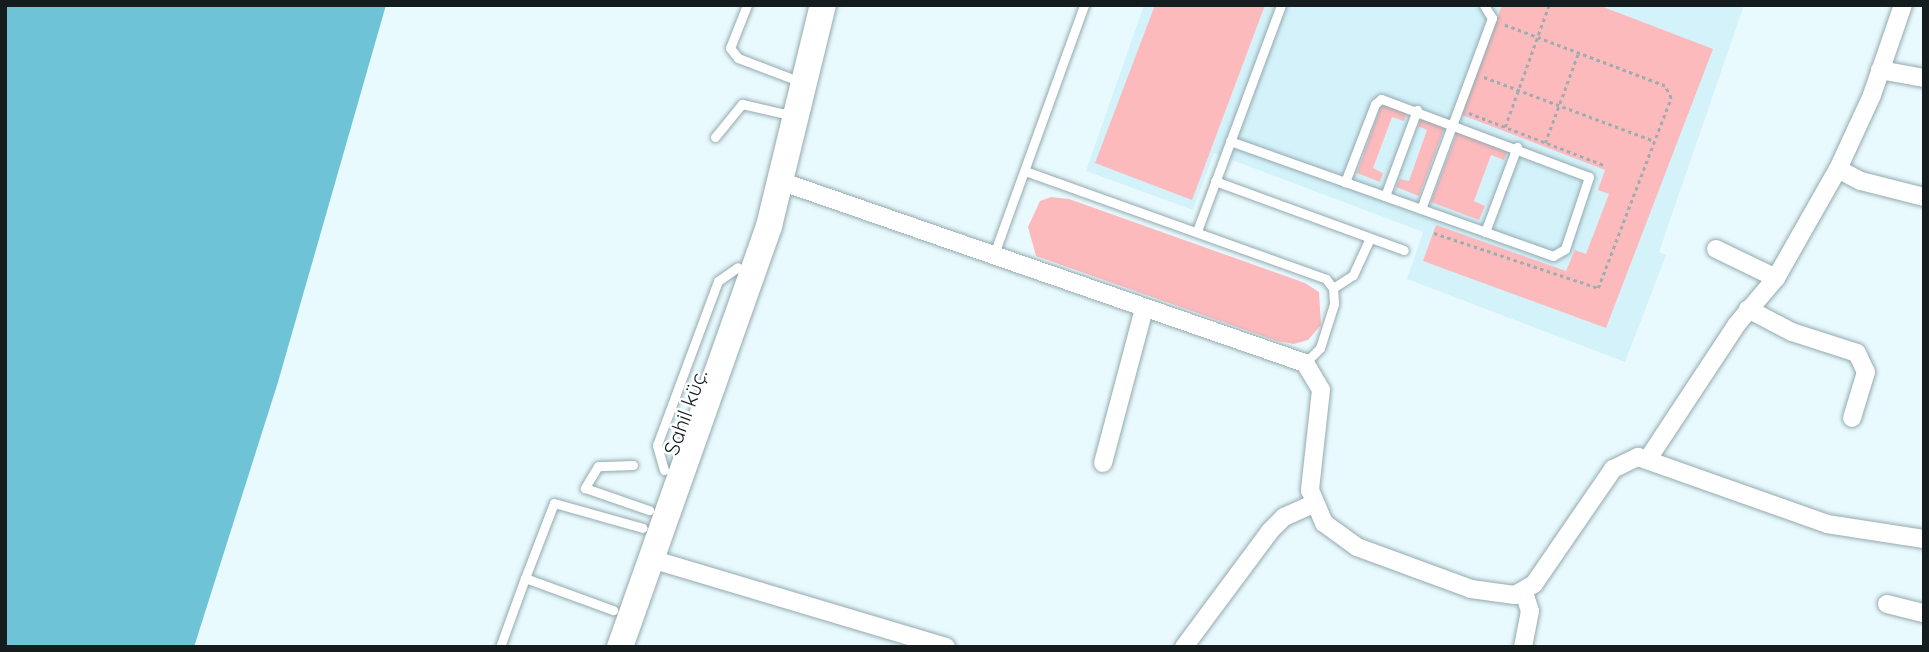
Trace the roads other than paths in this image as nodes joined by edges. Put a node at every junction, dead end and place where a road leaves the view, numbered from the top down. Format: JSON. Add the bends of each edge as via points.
{"nodes":[{"id":1,"x":747,"y":5,"type":"edge"},
{"id":2,"x":823,"y":5,"type":"edge"},
{"id":3,"x":1084,"y":5,"type":"edge"},
{"id":4,"x":1281,"y":5,"type":"edge"},
{"id":5,"x":1484,"y":5,"type":"edge"},
{"id":6,"x":1903,"y":5,"type":"edge"},
{"id":7,"x":1880,"y":70,"type":"junction"},
{"id":8,"x":1924,"y":78,"type":"edge"},
{"id":9,"x":806,"y":84,"type":"junction"},
{"id":10,"x":1418,"y":110,"type":"junction"},
{"id":11,"x":797,"y":116,"type":"junction"},
{"id":12,"x":1454,"y":123,"type":"junction"},
{"id":13,"x":715,"y":137,"type":"dead end"},
{"id":14,"x":1230,"y":141,"type":"junction"},
{"id":15,"x":1517,"y":147,"type":"junction"},
{"id":16,"x":1838,"y":169,"type":"junction"},
{"id":17,"x":1025,"y":172,"type":"junction"},
{"id":18,"x":777,"y":180,"type":"junction"},
{"id":19,"x":1215,"y":181,"type":"junction"},
{"id":20,"x":1345,"y":182,"type":"junction"},
{"id":21,"x":1385,"y":196,"type":"junction"},
{"id":22,"x":1924,"y":197,"type":"edge"},
{"id":23,"x":1422,"y":209,"type":"junction"},
{"id":24,"x":1197,"y":231,"type":"junction"},
{"id":25,"x":1485,"y":232,"type":"junction"},
{"id":26,"x":1370,"y":238,"type":"junction"},
{"id":27,"x":1716,"y":249,"type":"dead end"},
{"id":28,"x":1404,"y":250,"type":"dead end"},
{"id":29,"x":994,"y":254,"type":"junction"},
{"id":30,"x":1776,"y":278,"type":"junction"},
{"id":31,"x":1334,"y":288,"type":"junction"},
{"id":32,"x":1144,"y":309,"type":"junction"},
{"id":33,"x":1748,"y":309,"type":"junction"},
{"id":34,"x":1305,"y":363,"type":"junction"},
{"id":35,"x":1852,"y":418,"type":"dead end"},
{"id":36,"x":1648,"y":459,"type":"junction"},
{"id":37,"x":1103,"y":463,"type":"dead end"},
{"id":38,"x":634,"y":465,"type":"dead end"},
{"id":39,"x":1313,"y":504,"type":"junction"},
{"id":40,"x":646,"y":519,"type":"junction"},
{"id":41,"x":1924,"y":539,"type":"edge"},
{"id":42,"x":651,"y":559,"type":"junction"},
{"id":43,"x":525,"y":578,"type":"junction"},
{"id":44,"x":1524,"y":592,"type":"junction"},
{"id":45,"x":1887,"y":604,"type":"dead end"},
{"id":46,"x":614,"y":610,"type":"junction"},
{"id":47,"x":1924,"y":613,"type":"edge"},
{"id":48,"x":500,"y":647,"type":"edge"},
{"id":49,"x":601,"y":647,"type":"edge"},
{"id":50,"x":620,"y":647,"type":"edge"},
{"id":51,"x":946,"y":647,"type":"edge"},
{"id":52,"x":1184,"y":647,"type":"edge"},
{"id":53,"x":1524,"y":647,"type":"edge"}],
"edges":[{"from":1,"to":9,"type":"lane","via":[[730,48],[738,58]]},
{"from":2,"to":9,"type":"main road","name":"Sahil küç."},
{"from":3,"to":17,"type":"lane"},
{"from":4,"to":14,"type":"lane"},
{"from":5,"to":12,"type":"lane","via":[[1492,18]]},
{"from":6,"to":7,"type":"street"},
{"from":7,"to":8,"type":"street"},
{"from":7,"to":16,"type":"street"},
{"from":9,"to":11,"type":"main road","name":"Sahil küç."},
{"from":10,"to":12,"type":"lane"},
{"from":10,"to":20,"type":"lane","via":[[1390,100],[1375,104]]},
{"from":10,"to":21,"type":"lane"},
{"from":11,"to":13,"type":"lane","via":[[742,104]]},
{"from":11,"to":18,"type":"main road","name":"Sahil küç."},
{"from":12,"to":15,"type":"lane"},
{"from":12,"to":23,"type":"lane"},
{"from":14,"to":19,"type":"lane"},
{"from":14,"to":20,"type":"lane"},
{"from":15,"to":25,"type":"lane"},
{"from":15,"to":25,"type":"lane","via":[[1589,177],[1573,226],[1564,249],[1553,256]]},
{"from":16,"to":22,"type":"street","via":[[1861,181]]},
{"from":16,"to":30,"type":"street"},
{"from":17,"to":24,"type":"lane"},
{"from":17,"to":29,"type":"lane"},
{"from":18,"to":29,"type":"street"},
{"from":18,"to":40,"type":"main road","name":"Sahil küç.","via":[[737,267]]},
{"from":18,"to":42,"type":"main road","name":"Sahil küç.","via":[[763,244]]},
{"from":19,"to":24,"type":"lane"},
{"from":19,"to":26,"type":"lane"},
{"from":20,"to":21,"type":"lane"},
{"from":21,"to":23,"type":"lane"},
{"from":23,"to":25,"type":"lane"},
{"from":24,"to":31,"type":"lane","via":[[1316,274]]},
{"from":26,"to":28,"type":"lane"},
{"from":26,"to":31,"type":"lane","via":[[1353,275]]},
{"from":27,"to":30,"type":"street"},
{"from":29,"to":32,"type":"street"},
{"from":30,"to":33,"type":"street"},
{"from":31,"to":34,"type":"lane","via":[[1334,304],[1320,348]]},
{"from":32,"to":34,"type":"street"},
{"from":32,"to":37,"type":"street"},
{"from":33,"to":35,"type":"street","via":[[1792,332],[1857,353],[1866,372]]},
{"from":33,"to":36,"type":"street"},
{"from":34,"to":39,"type":"street","via":[[1321,390],[1310,477]]},
{"from":36,"to":41,"type":"street","via":[[1738,496],[1827,524]]},
{"from":36,"to":44,"type":"street","via":[[1629,458],[1613,470],[1542,575]]},
{"from":38,"to":40,"type":"lane","via":[[597,466],[585,488]]},
{"from":39,"to":44,"type":"street","via":[[1332,531],[1357,547],[1471,589],[1503,595]]},
{"from":39,"to":52,"type":"street","via":[[1284,517],[1270,531]]},
{"from":40,"to":43,"type":"lane","via":[[554,503]]},
{"from":40,"to":46,"type":"main road","name":"Sahil küç."},
{"from":42,"to":50,"type":"main road","name":"Sahil küç."},
{"from":42,"to":51,"type":"street"},
{"from":43,"to":46,"type":"lane"},
{"from":43,"to":48,"type":"lane"},
{"from":44,"to":53,"type":"street","via":[[1530,611]]},
{"from":45,"to":47,"type":"street"},
{"from":46,"to":49,"type":"main road","name":"Sahil küç."}]}
